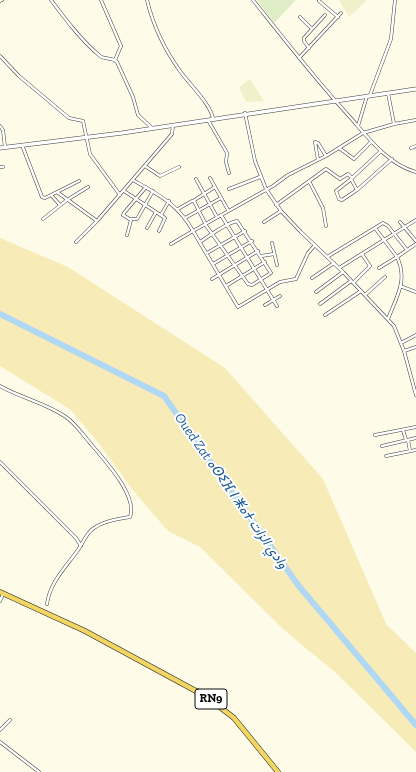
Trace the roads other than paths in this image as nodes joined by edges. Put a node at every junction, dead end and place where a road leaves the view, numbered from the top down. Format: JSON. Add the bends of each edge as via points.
{"nodes":[{"id":1,"x":51,"y":0,"type":"edge"},
{"id":2,"x":101,"y":0,"type":"edge"},
{"id":3,"x":147,"y":0,"type":"edge"},
{"id":4,"x":253,"y":0,"type":"edge"},
{"id":5,"x":395,"y":0,"type":"edge"},
{"id":6,"x":319,"y":1,"type":"edge"},
{"id":7,"x":341,"y":13,"type":"dead end"},
{"id":8,"x":325,"y":15,"type":"dead end"},
{"id":9,"x":300,"y":17,"type":"dead end"},
{"id":10,"x":338,"y":17,"type":"junction"},
{"id":11,"x":312,"y":29,"type":"junction"},
{"id":12,"x":309,"y":48,"type":"junction"},
{"id":13,"x":0,"y":56,"type":"edge"},
{"id":14,"x":299,"y":58,"type":"junction"},
{"id":15,"x":115,"y":60,"type":"junction"},
{"id":16,"x":416,"y":89,"type":"edge"},
{"id":17,"x":388,"y":92,"type":"junction"},
{"id":18,"x":368,"y":96,"type":"junction"},
{"id":19,"x":335,"y":101,"type":"junction"},
{"id":20,"x":245,"y":113,"type":"junction"},
{"id":21,"x":213,"y":119,"type":"junction"},
{"id":22,"x":208,"y":120,"type":"junction"},
{"id":23,"x":416,"y":120,"type":"edge"},
{"id":24,"x":394,"y":124,"type":"junction"},
{"id":25,"x":173,"y":125,"type":"junction"},
{"id":26,"x":0,"y":126,"type":"edge"},
{"id":27,"x":358,"y":126,"type":"junction"},
{"id":28,"x":152,"y":128,"type":"junction"},
{"id":29,"x":363,"y":133,"type":"junction"},
{"id":30,"x":86,"y":138,"type":"junction"},
{"id":31,"x":371,"y":142,"type":"junction"},
{"id":32,"x":22,"y":145,"type":"junction"},
{"id":33,"x":416,"y":146,"type":"edge"},
{"id":34,"x":5,"y":147,"type":"junction"},
{"id":35,"x":0,"y":148,"type":"edge"},
{"id":36,"x":339,"y":148,"type":"junction"},
{"id":37,"x":412,"y":148,"type":"dead end"},
{"id":38,"x":381,"y":151,"type":"junction"},
{"id":39,"x":326,"y":156,"type":"junction"},
{"id":40,"x":392,"y":159,"type":"junction"},
{"id":41,"x":318,"y":160,"type":"junction"},
{"id":42,"x":145,"y":166,"type":"junction"},
{"id":43,"x":179,"y":167,"type":"dead end"},
{"id":44,"x":416,"y":172,"type":"edge"},
{"id":45,"x":229,"y":173,"type":"dead end"},
{"id":46,"x":260,"y":176,"type":"junction"},
{"id":47,"x":210,"y":178,"type":"dead end"},
{"id":48,"x":196,"y":179,"type":"dead end"},
{"id":49,"x":351,"y":179,"type":"junction"},
{"id":50,"x":133,"y":180,"type":"junction"},
{"id":51,"x":79,"y":181,"type":"dead end"},
{"id":52,"x":308,"y":181,"type":"junction"},
{"id":53,"x":88,"y":186,"type":"dead end"},
{"id":54,"x":146,"y":187,"type":"junction"},
{"id":55,"x":215,"y":187,"type":"junction"},
{"id":56,"x":229,"y":189,"type":"dead end"},
{"id":57,"x":266,"y":189,"type":"junction"},
{"id":58,"x":357,"y":190,"type":"junction"},
{"id":59,"x":123,"y":191,"type":"junction"},
{"id":60,"x":153,"y":191,"type":"junction"},
{"id":61,"x":57,"y":192,"type":"junction"},
{"id":62,"x":204,"y":193,"type":"junction"},
{"id":63,"x":51,"y":195,"type":"junction"},
{"id":64,"x":120,"y":195,"type":"junction"},
{"id":65,"x":221,"y":198,"type":"junction"},
{"id":66,"x":136,"y":199,"type":"junction"},
{"id":67,"x":67,"y":200,"type":"junction"},
{"id":68,"x":169,"y":201,"type":"junction"},
{"id":69,"x":193,"y":201,"type":"junction"},
{"id":70,"x":210,"y":204,"type":"junction"},
{"id":71,"x":60,"y":205,"type":"junction"},
{"id":72,"x":145,"y":205,"type":"junction"},
{"id":73,"x":276,"y":205,"type":"junction"},
{"id":74,"x":178,"y":209,"type":"junction"},
{"id":75,"x":199,"y":210,"type":"junction"},
{"id":76,"x":228,"y":210,"type":"junction"},
{"id":77,"x":281,"y":211,"type":"junction"},
{"id":78,"x":156,"y":212,"type":"junction"},
{"id":79,"x":161,"y":215,"type":"junction"},
{"id":80,"x":221,"y":215,"type":"junction"},
{"id":81,"x":217,"y":217,"type":"junction"},
{"id":82,"x":185,"y":218,"type":"junction"},
{"id":83,"x":43,"y":219,"type":"dead end"},
{"id":84,"x":130,"y":219,"type":"junction"},
{"id":85,"x":416,"y":220,"type":"edge"},
{"id":86,"x":97,"y":221,"type":"junction"},
{"id":87,"x":264,"y":222,"type":"dead end"},
{"id":88,"x":400,"y":222,"type":"dead end"},
{"id":89,"x":205,"y":223,"type":"junction"},
{"id":90,"x":227,"y":225,"type":"junction"},
{"id":91,"x":326,"y":226,"type":"dead end"},
{"id":92,"x":147,"y":228,"type":"dead end"},
{"id":93,"x":375,"y":228,"type":"junction"},
{"id":94,"x":405,"y":228,"type":"junction"},
{"id":95,"x":159,"y":230,"type":"dead end"},
{"id":96,"x":193,"y":231,"type":"junction"},
{"id":97,"x":245,"y":231,"type":"junction"},
{"id":98,"x":395,"y":234,"type":"junction"},
{"id":99,"x":127,"y":235,"type":"dead end"},
{"id":100,"x":212,"y":235,"type":"junction"},
{"id":101,"x":234,"y":236,"type":"junction"},
{"id":102,"x":384,"y":241,"type":"junction"},
{"id":103,"x":76,"y":242,"type":"dead end"},
{"id":104,"x":200,"y":242,"type":"junction"},
{"id":105,"x":252,"y":242,"type":"junction"},
{"id":106,"x":416,"y":242,"type":"edge"},
{"id":107,"x":272,"y":243,"type":"dead end"},
{"id":108,"x":171,"y":244,"type":"dead end"},
{"id":109,"x":219,"y":245,"type":"junction"},
{"id":110,"x":315,"y":245,"type":"junction"},
{"id":111,"x":241,"y":247,"type":"junction"},
{"id":112,"x":407,"y":250,"type":"junction"},
{"id":113,"x":258,"y":251,"type":"junction"},
{"id":114,"x":207,"y":253,"type":"junction"},
{"id":115,"x":274,"y":254,"type":"junction"},
{"id":116,"x":362,"y":254,"type":"junction"},
{"id":117,"x":227,"y":255,"type":"junction"},
{"id":118,"x":261,"y":256,"type":"junction"},
{"id":119,"x":247,"y":257,"type":"junction"},
{"id":120,"x":327,"y":257,"type":"junction"},
{"id":121,"x":397,"y":257,"type":"junction"},
{"id":122,"x":265,"y":262,"type":"junction"},
{"id":123,"x":334,"y":263,"type":"junction"},
{"id":124,"x":213,"y":264,"type":"junction"},
{"id":125,"x":234,"y":265,"type":"junction"},
{"id":126,"x":277,"y":265,"type":"dead end"},
{"id":127,"x":254,"y":268,"type":"junction"},
{"id":128,"x":339,"y":268,"type":"junction"},
{"id":129,"x":379,"y":268,"type":"dead end"},
{"id":130,"x":343,"y":272,"type":"junction"},
{"id":131,"x":219,"y":275,"type":"junction"},
{"id":132,"x":242,"y":275,"type":"junction"},
{"id":133,"x":386,"y":276,"type":"dead end"},
{"id":134,"x":312,"y":278,"type":"dead end"},
{"id":135,"x":212,"y":279,"type":"dead end"},
{"id":136,"x":261,"y":279,"type":"junction"},
{"id":137,"x":352,"y":282,"type":"junction"},
{"id":138,"x":226,"y":286,"type":"junction"},
{"id":139,"x":400,"y":286,"type":"junction"},
{"id":140,"x":267,"y":289,"type":"junction"},
{"id":141,"x":361,"y":290,"type":"junction"},
{"id":142,"x":316,"y":292,"type":"dead end"},
{"id":143,"x":416,"y":292,"type":"edge"},
{"id":144,"x":366,"y":295,"type":"junction"},
{"id":145,"x":280,"y":296,"type":"dead end"},
{"id":146,"x":273,"y":300,"type":"junction"},
{"id":147,"x":320,"y":304,"type":"dead end"},
{"id":148,"x":265,"y":305,"type":"dead end"},
{"id":149,"x":277,"y":306,"type":"dead end"},
{"id":150,"x":325,"y":315,"type":"dead end"},
{"id":151,"x":388,"y":319,"type":"junction"},
{"id":152,"x":416,"y":335,"type":"edge"},
{"id":153,"x":401,"y":343,"type":"junction"},
{"id":154,"x":416,"y":347,"type":"edge"},
{"id":155,"x":404,"y":351,"type":"junction"},
{"id":156,"x":0,"y":386,"type":"edge"},
{"id":157,"x":416,"y":393,"type":"edge"},
{"id":158,"x":416,"y":427,"type":"edge"},
{"id":159,"x":403,"y":430,"type":"junction"},
{"id":160,"x":375,"y":435,"type":"dead end"},
{"id":161,"x":416,"y":438,"type":"edge"},
{"id":162,"x":407,"y":440,"type":"junction"},
{"id":163,"x":382,"y":446,"type":"dead end"},
{"id":164,"x":416,"y":450,"type":"edge"},
{"id":165,"x":410,"y":451,"type":"junction"},
{"id":166,"x":386,"y":456,"type":"dead end"},
{"id":167,"x":0,"y":462,"type":"edge"},
{"id":168,"x":81,"y":546,"type":"junction"},
{"id":169,"x":2,"y":593,"type":"edge"},
{"id":170,"x":0,"y":600,"type":"edge"},
{"id":171,"x":47,"y":604,"type":"dead end"},
{"id":172,"x":10,"y":720,"type":"dead end"},
{"id":173,"x":0,"y":730,"type":"edge"},
{"id":174,"x":0,"y":742,"type":"edge"},
{"id":175,"x":39,"y":772,"type":"edge"},
{"id":176,"x":278,"y":772,"type":"edge"}],
"edges":[{"from":1,"to":15,"type":"street","via":[[84,41],[103,58]]},
{"from":2,"to":15,"type":"street","via":[[121,46]]},
{"from":3,"to":21,"type":"street","via":[[155,26],[174,62],[210,109]]},
{"from":4,"to":14,"type":"street"},
{"from":5,"to":18,"type":"street","via":[[391,39]]},
{"from":6,"to":10,"type":"street"},
{"from":7,"to":10,"type":"street"},
{"from":8,"to":11,"type":"street"},
{"from":9,"to":11,"type":"street"},
{"from":10,"to":12,"type":"street"},
{"from":11,"to":12,"type":"street","via":[[304,38]]},
{"from":12,"to":14,"type":"street"},
{"from":13,"to":30,"type":"street","via":[[19,76],[69,118],[83,121]]},
{"from":14,"to":19,"type":"street"},
{"from":15,"to":28,"type":"street","via":[[125,78],[138,116]]},
{"from":16,"to":17,"type":"street"},
{"from":17,"to":18,"type":"street"},
{"from":17,"to":24,"type":"street"},
{"from":18,"to":19,"type":"street"},
{"from":18,"to":27,"type":"street"},
{"from":19,"to":20,"type":"street"},
{"from":19,"to":27,"type":"street"},
{"from":20,"to":21,"type":"street"},
{"from":20,"to":46,"type":"street"},
{"from":21,"to":22,"type":"street"},
{"from":22,"to":25,"type":"street"},
{"from":22,"to":45,"type":"street","via":[[226,152]]},
{"from":23,"to":24,"type":"street"},
{"from":24,"to":29,"type":"street"},
{"from":25,"to":28,"type":"street"},
{"from":25,"to":42,"type":"street","via":[[172,134]]},
{"from":26,"to":34,"type":"street"},
{"from":27,"to":29,"type":"street"},
{"from":28,"to":30,"type":"street"},
{"from":29,"to":31,"type":"street"},
{"from":29,"to":36,"type":"street"},
{"from":30,"to":32,"type":"street"},
{"from":30,"to":64,"type":"street","via":[[90,154]]},
{"from":31,"to":36,"type":"street","via":[[354,159]]},
{"from":31,"to":38,"type":"street"},
{"from":32,"to":34,"type":"street"},
{"from":32,"to":63,"type":"street","via":[[40,195],[43,198]]},
{"from":33,"to":37,"type":"street"},
{"from":34,"to":35,"type":"street"},
{"from":36,"to":39,"type":"street"},
{"from":38,"to":40,"type":"street"},
{"from":38,"to":49,"type":"street"},
{"from":39,"to":41,"type":"street"},
{"from":39,"to":41,"type":"street","via":[[315,142]]},
{"from":40,"to":44,"type":"street","via":[[408,170]]},
{"from":40,"to":58,"type":"street"},
{"from":41,"to":57,"type":"street","via":[[288,174]]},
{"from":42,"to":43,"type":"street","via":[[160,176]]},
{"from":42,"to":50,"type":"street"},
{"from":46,"to":56,"type":"street"},
{"from":46,"to":57,"type":"street"},
{"from":47,"to":55,"type":"street"},
{"from":48,"to":62,"type":"street"},
{"from":49,"to":52,"type":"street","via":[[348,174],[340,179],[326,169]]},
{"from":49,"to":58,"type":"street"},
{"from":49,"to":58,"type":"street","via":[[336,191],[339,199],[342,200]]},
{"from":50,"to":54,"type":"street"},
{"from":50,"to":59,"type":"street"},
{"from":51,"to":61,"type":"street"},
{"from":52,"to":73,"type":"street"},
{"from":52,"to":91,"type":"street","via":[[323,208]]},
{"from":53,"to":67,"type":"street"},
{"from":54,"to":60,"type":"street"},
{"from":54,"to":66,"type":"street"},
{"from":55,"to":62,"type":"street"},
{"from":55,"to":65,"type":"street"},
{"from":57,"to":73,"type":"street"},
{"from":57,"to":76,"type":"street"},
{"from":59,"to":64,"type":"street"},
{"from":59,"to":66,"type":"street"},
{"from":60,"to":68,"type":"street"},
{"from":60,"to":72,"type":"street"},
{"from":61,"to":63,"type":"street"},
{"from":61,"to":67,"type":"street"},
{"from":62,"to":69,"type":"street"},
{"from":62,"to":70,"type":"street"},
{"from":63,"to":71,"type":"street"},
{"from":64,"to":86,"type":"street"},
{"from":65,"to":70,"type":"street"},
{"from":65,"to":76,"type":"street"},
{"from":66,"to":72,"type":"street"},
{"from":66,"to":84,"type":"street","via":[[124,214]]},
{"from":67,"to":71,"type":"street"},
{"from":67,"to":86,"type":"street"},
{"from":68,"to":74,"type":"street"},
{"from":68,"to":79,"type":"street"},
{"from":69,"to":74,"type":"street"},
{"from":69,"to":75,"type":"street"},
{"from":70,"to":75,"type":"street"},
{"from":70,"to":81,"type":"street"},
{"from":71,"to":83,"type":"street"},
{"from":72,"to":78,"type":"street"},
{"from":72,"to":84,"type":"street","via":[[137,219]]},
{"from":73,"to":77,"type":"street"},
{"from":74,"to":82,"type":"street"},
{"from":75,"to":82,"type":"street"},
{"from":75,"to":89,"type":"street"},
{"from":76,"to":80,"type":"street"},
{"from":77,"to":87,"type":"street"},
{"from":77,"to":110,"type":"street"},
{"from":78,"to":79,"type":"street"},
{"from":78,"to":92,"type":"street"},
{"from":79,"to":95,"type":"street","via":[[165,219]]},
{"from":80,"to":81,"type":"street"},
{"from":80,"to":90,"type":"street"},
{"from":81,"to":89,"type":"street"},
{"from":82,"to":96,"type":"street"},
{"from":84,"to":99,"type":"street"},
{"from":85,"to":94,"type":"street"},
{"from":86,"to":103,"type":"street"},
{"from":88,"to":94,"type":"street"},
{"from":89,"to":96,"type":"street"},
{"from":89,"to":100,"type":"street"},
{"from":90,"to":97,"type":"street","via":[[237,221]]},
{"from":90,"to":100,"type":"street"},
{"from":90,"to":101,"type":"street"},
{"from":93,"to":98,"type":"street","via":[[385,224]]},
{"from":93,"to":102,"type":"street"},
{"from":93,"to":120,"type":"street"},
{"from":94,"to":98,"type":"street"},
{"from":94,"to":106,"type":"street"},
{"from":96,"to":104,"type":"street"},
{"from":96,"to":108,"type":"street"},
{"from":97,"to":101,"type":"street"},
{"from":97,"to":105,"type":"street"},
{"from":98,"to":102,"type":"street"},
{"from":98,"to":112,"type":"street"},
{"from":100,"to":104,"type":"street"},
{"from":100,"to":109,"type":"street"},
{"from":101,"to":109,"type":"street"},
{"from":101,"to":111,"type":"street"},
{"from":102,"to":116,"type":"street"},
{"from":102,"to":121,"type":"street"},
{"from":104,"to":114,"type":"street"},
{"from":105,"to":111,"type":"street"},
{"from":105,"to":113,"type":"street"},
{"from":106,"to":112,"type":"street"},
{"from":107,"to":115,"type":"street"},
{"from":109,"to":114,"type":"street"},
{"from":109,"to":117,"type":"street"},
{"from":110,"to":120,"type":"street"},
{"from":110,"to":140,"type":"street","via":[[308,253],[296,279],[280,282]]},
{"from":111,"to":117,"type":"street"},
{"from":111,"to":119,"type":"street"},
{"from":112,"to":121,"type":"street"},
{"from":113,"to":118,"type":"street"},
{"from":113,"to":119,"type":"street"},
{"from":114,"to":124,"type":"street"},
{"from":115,"to":118,"type":"street"},
{"from":115,"to":126,"type":"street"},
{"from":116,"to":128,"type":"street"},
{"from":116,"to":137,"type":"street","via":[[370,266]]},
{"from":117,"to":124,"type":"street"},
{"from":117,"to":125,"type":"street"},
{"from":118,"to":122,"type":"street"},
{"from":119,"to":125,"type":"street"},
{"from":119,"to":127,"type":"street"},
{"from":120,"to":123,"type":"street"},
{"from":121,"to":129,"type":"street"},
{"from":121,"to":139,"type":"street","via":[[403,273]]},
{"from":122,"to":127,"type":"street"},
{"from":122,"to":136,"type":"street","via":[[272,272]]},
{"from":123,"to":128,"type":"street"},
{"from":123,"to":134,"type":"street"},
{"from":124,"to":131,"type":"street"},
{"from":125,"to":131,"type":"street"},
{"from":125,"to":132,"type":"street"},
{"from":127,"to":132,"type":"street"},
{"from":127,"to":136,"type":"street"},
{"from":128,"to":130,"type":"street"},
{"from":130,"to":137,"type":"street"},
{"from":130,"to":142,"type":"street"},
{"from":131,"to":135,"type":"street"},
{"from":131,"to":138,"type":"street"},
{"from":132,"to":136,"type":"street","via":[[250,285]]},
{"from":132,"to":138,"type":"street"},
{"from":133,"to":144,"type":"street"},
{"from":136,"to":140,"type":"street"},
{"from":137,"to":141,"type":"street"},
{"from":137,"to":147,"type":"street"},
{"from":138,"to":140,"type":"street","via":[[238,307]]},
{"from":139,"to":143,"type":"street"},
{"from":139,"to":151,"type":"street"},
{"from":140,"to":146,"type":"street"},
{"from":141,"to":144,"type":"street"},
{"from":141,"to":150,"type":"street"},
{"from":144,"to":151,"type":"street"},
{"from":145,"to":146,"type":"street"},
{"from":146,"to":148,"type":"street"},
{"from":146,"to":149,"type":"street"},
{"from":151,"to":153,"type":"street"},
{"from":152,"to":153,"type":"street"},
{"from":153,"to":155,"type":"street"},
{"from":154,"to":155,"type":"street"},
{"from":155,"to":157,"type":"street"},
{"from":156,"to":168,"type":"street","via":[[67,418],[118,476],[129,498],[130,517],[94,527]]},
{"from":158,"to":159,"type":"street"},
{"from":159,"to":160,"type":"street"},
{"from":159,"to":162,"type":"street"},
{"from":161,"to":162,"type":"street"},
{"from":162,"to":163,"type":"street"},
{"from":162,"to":165,"type":"street"},
{"from":164,"to":165,"type":"street"},
{"from":165,"to":166,"type":"street"},
{"from":167,"to":168,"type":"street"},
{"from":168,"to":171,"type":"street","via":[[56,580]]},
{"from":169,"to":170,"type":"street"},
{"from":169,"to":176,"type":"main road","number":"RN9","via":[[85,631],[211,700],[234,718]]},
{"from":172,"to":173,"type":"street"},
{"from":174,"to":175,"type":"street"}]}
